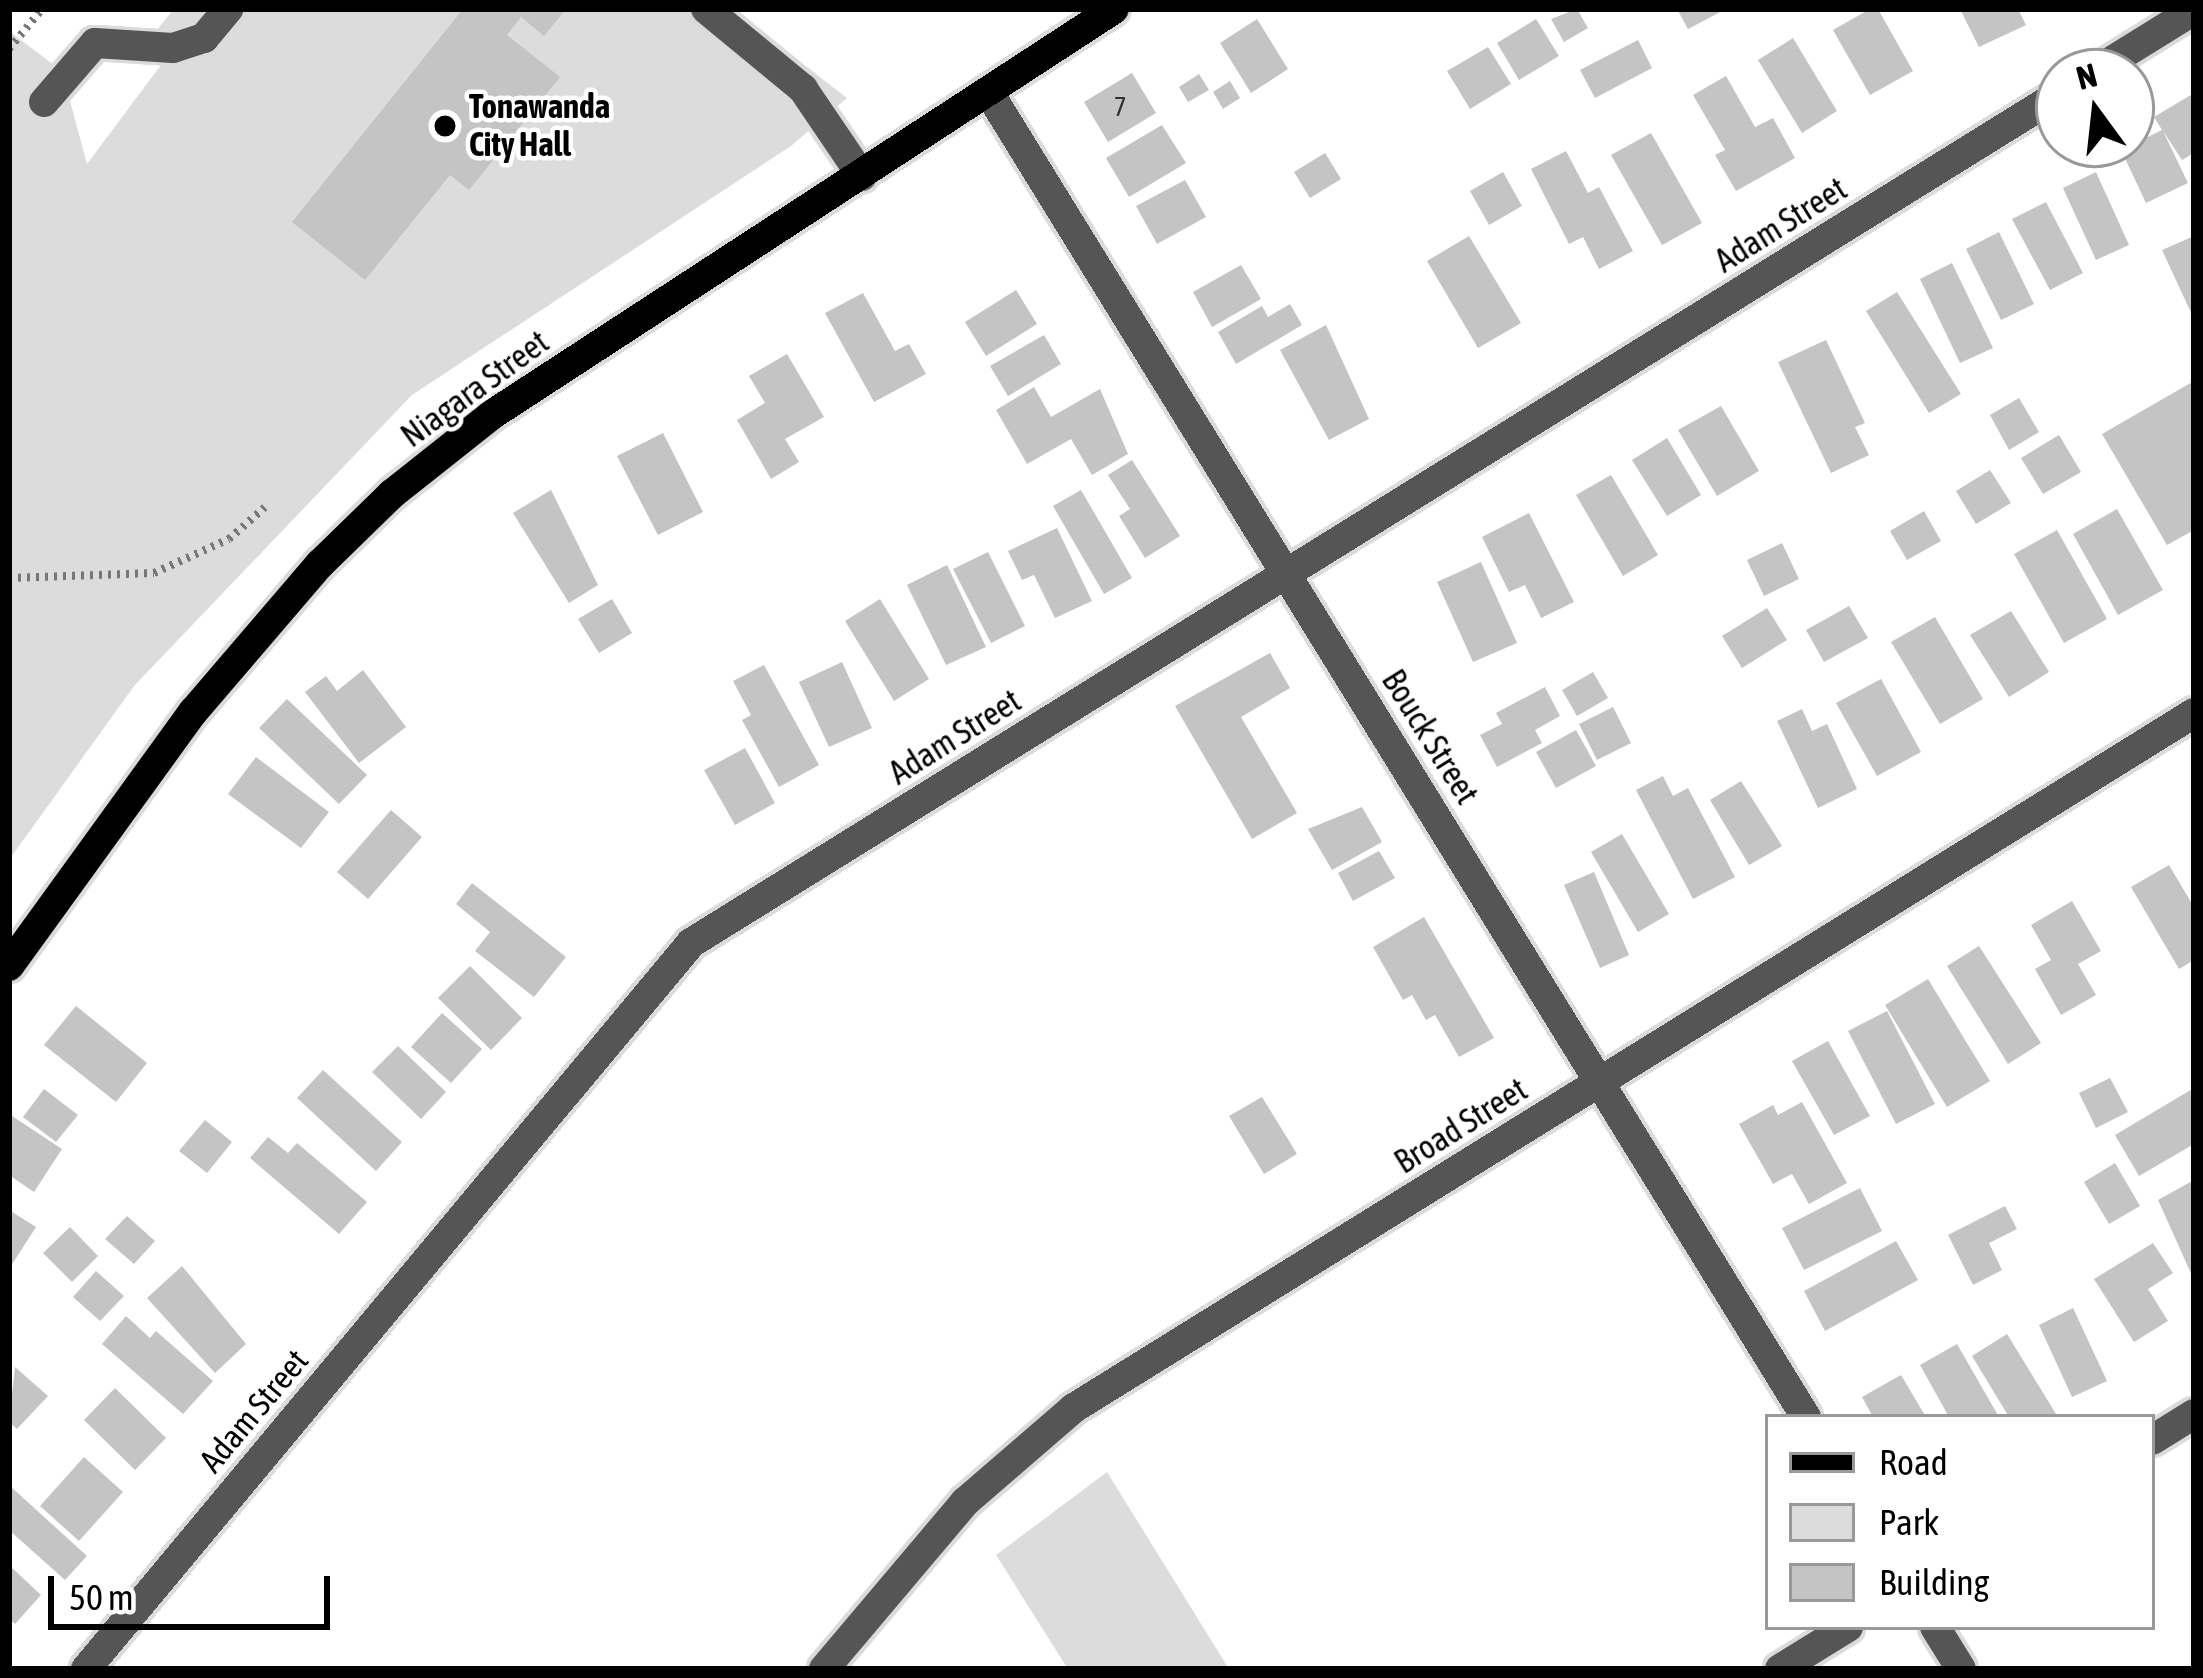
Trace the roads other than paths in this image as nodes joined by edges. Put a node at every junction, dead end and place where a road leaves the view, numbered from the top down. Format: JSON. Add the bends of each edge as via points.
{"nodes":[{"id":1,"x":228,"y":9,"type":"edge"},
{"id":2,"x":706,"y":9,"type":"edge"},
{"id":3,"x":1112,"y":10,"type":"edge"},
{"id":4,"x":2194,"y":10,"type":"edge"},
{"id":5,"x":2133,"y":48,"type":"edge"},
{"id":6,"x":991,"y":96,"type":"junction"},
{"id":7,"x":44,"y":102,"type":"dead end"},
{"id":8,"x":2035,"y":109,"type":"edge"},
{"id":9,"x":862,"y":176,"type":"junction"},
{"id":10,"x":1287,"y":574,"type":"junction"},
{"id":11,"x":2194,"y":713,"type":"edge"},
{"id":12,"x":9,"y":966,"type":"edge"},
{"id":13,"x":1600,"y":1082,"type":"junction"},
{"id":14,"x":1804,"y":1414,"type":"edge"},
{"id":15,"x":2194,"y":1414,"type":"edge"},
{"id":16,"x":2155,"y":1438,"type":"edge"},
{"id":17,"x":1843,"y":1630,"type":"edge"},
{"id":18,"x":1937,"y":1630,"type":"edge"},
{"id":19,"x":86,"y":1669,"type":"edge"},
{"id":20,"x":824,"y":1669,"type":"edge"},
{"id":21,"x":1780,"y":1669,"type":"edge"},
{"id":22,"x":1961,"y":1669,"type":"edge"}],
"edges":[{"from":1,"to":7,"type":"street","via":[[205,38],[172,47],[95,43]]},
{"from":2,"to":9,"type":"street","via":[[803,89]]},
{"from":3,"to":6,"type":"main road","name":"Niagara Street"},
{"from":4,"to":5,"type":"street"},
{"from":6,"to":9,"type":"main road","name":"Niagara Street"},
{"from":6,"to":10,"type":"street","name":"Bouck Street"},
{"from":8,"to":10,"type":"street","name":"Adam Street"},
{"from":9,"to":12,"type":"main road","name":"Niagara Street","via":[[493,414],[392,494],[193,712]]},
{"from":10,"to":13,"type":"street","name":"Bouck Street"},
{"from":10,"to":19,"type":"street","name":"Adam Street","via":[[691,943]]},
{"from":11,"to":13,"type":"street","name":"Broad Street"},
{"from":13,"to":14,"type":"street","name":"Bouck Street"},
{"from":13,"to":20,"type":"street","name":"Broad Street","via":[[1033,1437],[965,1502]]},
{"from":15,"to":16,"type":"street"},
{"from":17,"to":21,"type":"street"},
{"from":18,"to":22,"type":"street"}]}
